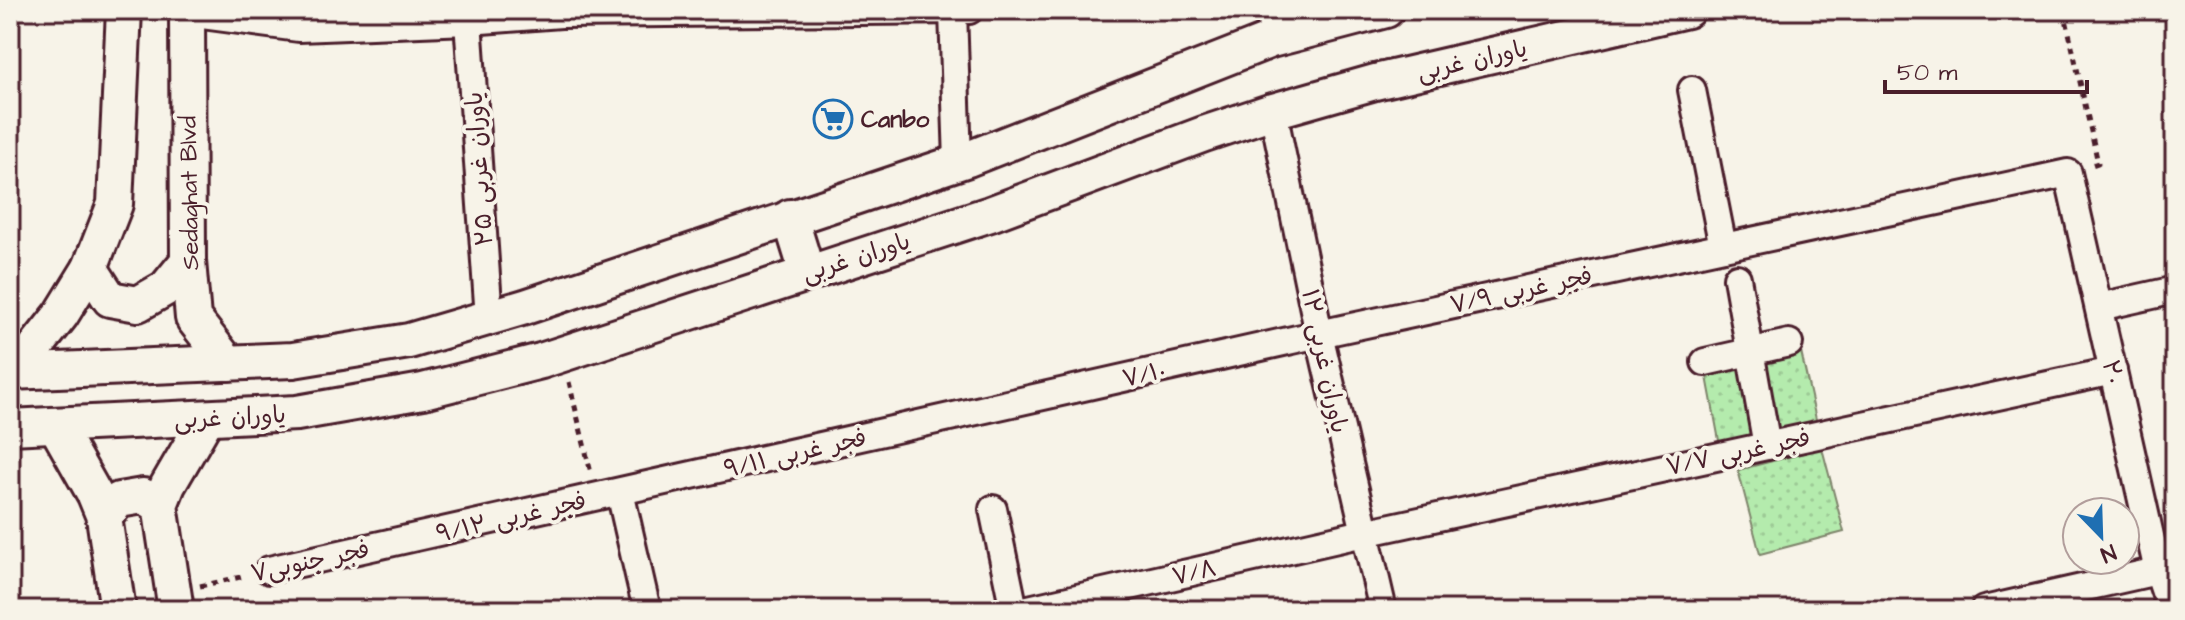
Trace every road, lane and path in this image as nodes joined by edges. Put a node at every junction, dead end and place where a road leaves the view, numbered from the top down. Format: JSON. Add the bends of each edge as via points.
{"nodes":[{"id":1,"x":124,"y":10,"type":"edge"},
{"id":2,"x":969,"y":10,"type":"edge"},
{"id":3,"x":1386,"y":10,"type":"edge"},
{"id":4,"x":1687,"y":10,"type":"edge"},
{"id":5,"x":2064,"y":10,"type":"edge"},
{"id":6,"x":953,"y":11,"type":"edge"},
{"id":7,"x":187,"y":12,"type":"edge"},
{"id":8,"x":561,"y":12,"type":"edge"},
{"id":9,"x":689,"y":12,"type":"edge"},
{"id":10,"x":468,"y":21,"type":"junction"},
{"id":11,"x":1272,"y":25,"type":"edge"},
{"id":12,"x":1692,"y":90,"type":"dead end"},
{"id":13,"x":1273,"y":111,"type":"junction"},
{"id":14,"x":958,"y":162,"type":"junction"},
{"id":15,"x":2068,"y":173,"type":"junction"},
{"id":16,"x":790,"y":217,"type":"junction"},
{"id":17,"x":1723,"y":247,"type":"junction"},
{"id":18,"x":188,"y":261,"type":"junction"},
{"id":19,"x":90,"y":268,"type":"junction"},
{"id":20,"x":807,"y":272,"type":"junction"},
{"id":21,"x":1737,"y":278,"type":"dead end"},
{"id":22,"x":2175,"y":290,"type":"edge"},
{"id":23,"x":2099,"y":307,"type":"junction"},
{"id":24,"x":489,"y":318,"type":"junction"},
{"id":25,"x":1319,"y":334,"type":"junction"},
{"id":26,"x":1789,"y":343,"type":"dead end"},
{"id":27,"x":1750,"y":352,"type":"junction"},
{"id":28,"x":562,"y":354,"type":"junction"},
{"id":29,"x":1705,"y":362,"type":"dead end"},
{"id":30,"x":228,"y":363,"type":"junction"},
{"id":31,"x":2113,"y":371,"type":"junction"},
{"id":32,"x":13,"y":372,"type":"edge"},
{"id":33,"x":969,"y":413,"type":"joint"},
{"id":34,"x":207,"y":418,"type":"junction"},
{"id":35,"x":56,"y":426,"type":"junction"},
{"id":36,"x":10,"y":427,"type":"edge"},
{"id":37,"x":1767,"y":446,"type":"junction"},
{"id":38,"x":608,"y":495,"type":"junction"},
{"id":39,"x":160,"y":505,"type":"junction"},
{"id":40,"x":993,"y":509,"type":"dead end"},
{"id":41,"x":104,"y":517,"type":"junction"},
{"id":42,"x":1364,"y":533,"type":"junction"},
{"id":43,"x":402,"y":541,"type":"joint"},
{"id":44,"x":2167,"y":569,"type":"edge"},
{"id":45,"x":269,"y":570,"type":"joint"},
{"id":46,"x":174,"y":602,"type":"edge"},
{"id":47,"x":118,"y":610,"type":"edge"},
{"id":48,"x":647,"y":610,"type":"edge"},
{"id":49,"x":1014,"y":610,"type":"edge"},
{"id":50,"x":1024,"y":610,"type":"edge"},
{"id":51,"x":1383,"y":610,"type":"edge"},
{"id":52,"x":1984,"y":610,"type":"edge"},
{"id":53,"x":2171,"y":610,"type":"edge"}],
"edges":[{"from":1,"to":19,"type":"main road","via":[[115,204]]},
{"from":2,"to":6,"type":"street"},
{"from":3,"to":11,"type":"main road"},
{"from":4,"to":13,"type":"main road","name":"یاوران غربی"},
{"from":5,"to":15,"type":"path","via":[[2098,163]]},
{"from":6,"to":9,"type":"street"},
{"from":6,"to":14,"type":"street"},
{"from":7,"to":10,"type":"street","via":[[299,28]]},
{"from":7,"to":18,"type":"main road","name":"Sedaghat Blvd"},
{"from":8,"to":9,"type":"street"},
{"from":8,"to":10,"type":"street"},
{"from":10,"to":24,"type":"street","name":"یاوران غربی ۲۵"},
{"from":11,"to":14,"type":"main road"},
{"from":12,"to":17,"type":"street"},
{"from":13,"to":20,"type":"main road","name":"یاوران غربی","via":[[990,214]]},
{"from":13,"to":25,"type":"street","name":"۱۲ یاوران غربی"},
{"from":14,"to":16,"type":"main road"},
{"from":15,"to":17,"type":"street","name":"۷/۹ فجر غربی"},
{"from":15,"to":23,"type":"street","name":"۲۰"},
{"from":16,"to":20,"type":"main road"},
{"from":16,"to":24,"type":"main road"},
{"from":17,"to":25,"type":"street","name":"۷/۹ فجر غربی"},
{"from":18,"to":19,"type":"main road","via":[[166,288],[138,304],[110,299]]},
{"from":18,"to":30,"type":"main road","name":"Sedaghat Blvd","via":[[193,318]]},
{"from":19,"to":32,"type":"main road","via":[[61,315]]},
{"from":20,"to":28,"type":"main road","name":"یاوران غربی"},
{"from":21,"to":27,"type":"street"},
{"from":22,"to":23,"type":"street"},
{"from":23,"to":31,"type":"street","name":"۲۰"},
{"from":24,"to":30,"type":"main road","via":[[409,341],[293,360]]},
{"from":25,"to":33,"type":"street","name":"۷/۱۰"},
{"from":25,"to":42,"type":"street","name":"۱۲ یاوران غربی"},
{"from":26,"to":27,"type":"street"},
{"from":27,"to":29,"type":"street"},
{"from":27,"to":37,"type":"street"},
{"from":28,"to":34,"type":"main road","name":"یاوران غربی","via":[[423,391],[297,413]]},
{"from":28,"to":38,"type":"path"},
{"from":30,"to":32,"type":"main road"},
{"from":31,"to":37,"type":"street","name":"۷/۷ فجر غربی"},
{"from":31,"to":44,"type":"street","name":"۲۰"},
{"from":33,"to":38,"type":"street","name":"۹/۱۱ فجر غربی"},
{"from":34,"to":35,"type":"main road","name":"یاوران غربی"},
{"from":34,"to":39,"type":"main road"},
{"from":35,"to":36,"type":"main road","name":"یاوران غربی"},
{"from":35,"to":41,"type":"main road"},
{"from":37,"to":42,"type":"street","name":"۷/۷ فجر غربی"},
{"from":38,"to":43,"type":"street","name":"۹/۱۲ فجر غربی"},
{"from":38,"to":48,"type":"street"},
{"from":39,"to":41,"type":"main road","via":[[143,496],[119,500]]},
{"from":39,"to":46,"type":"main road"},
{"from":40,"to":49,"type":"street"},
{"from":41,"to":47,"type":"main road"},
{"from":42,"to":50,"type":"street","name":"۷/۸"},
{"from":42,"to":51,"type":"street","name":"۱۲ یاوران غربی"},
{"from":43,"to":45,"type":"street","name":"فجر جنوبی۷"},
{"from":44,"to":52,"type":"street"},
{"from":44,"to":53,"type":"street","name":"۲۰"},
{"from":45,"to":46,"type":"path","name":"فجر جنوبی۷"}]}
